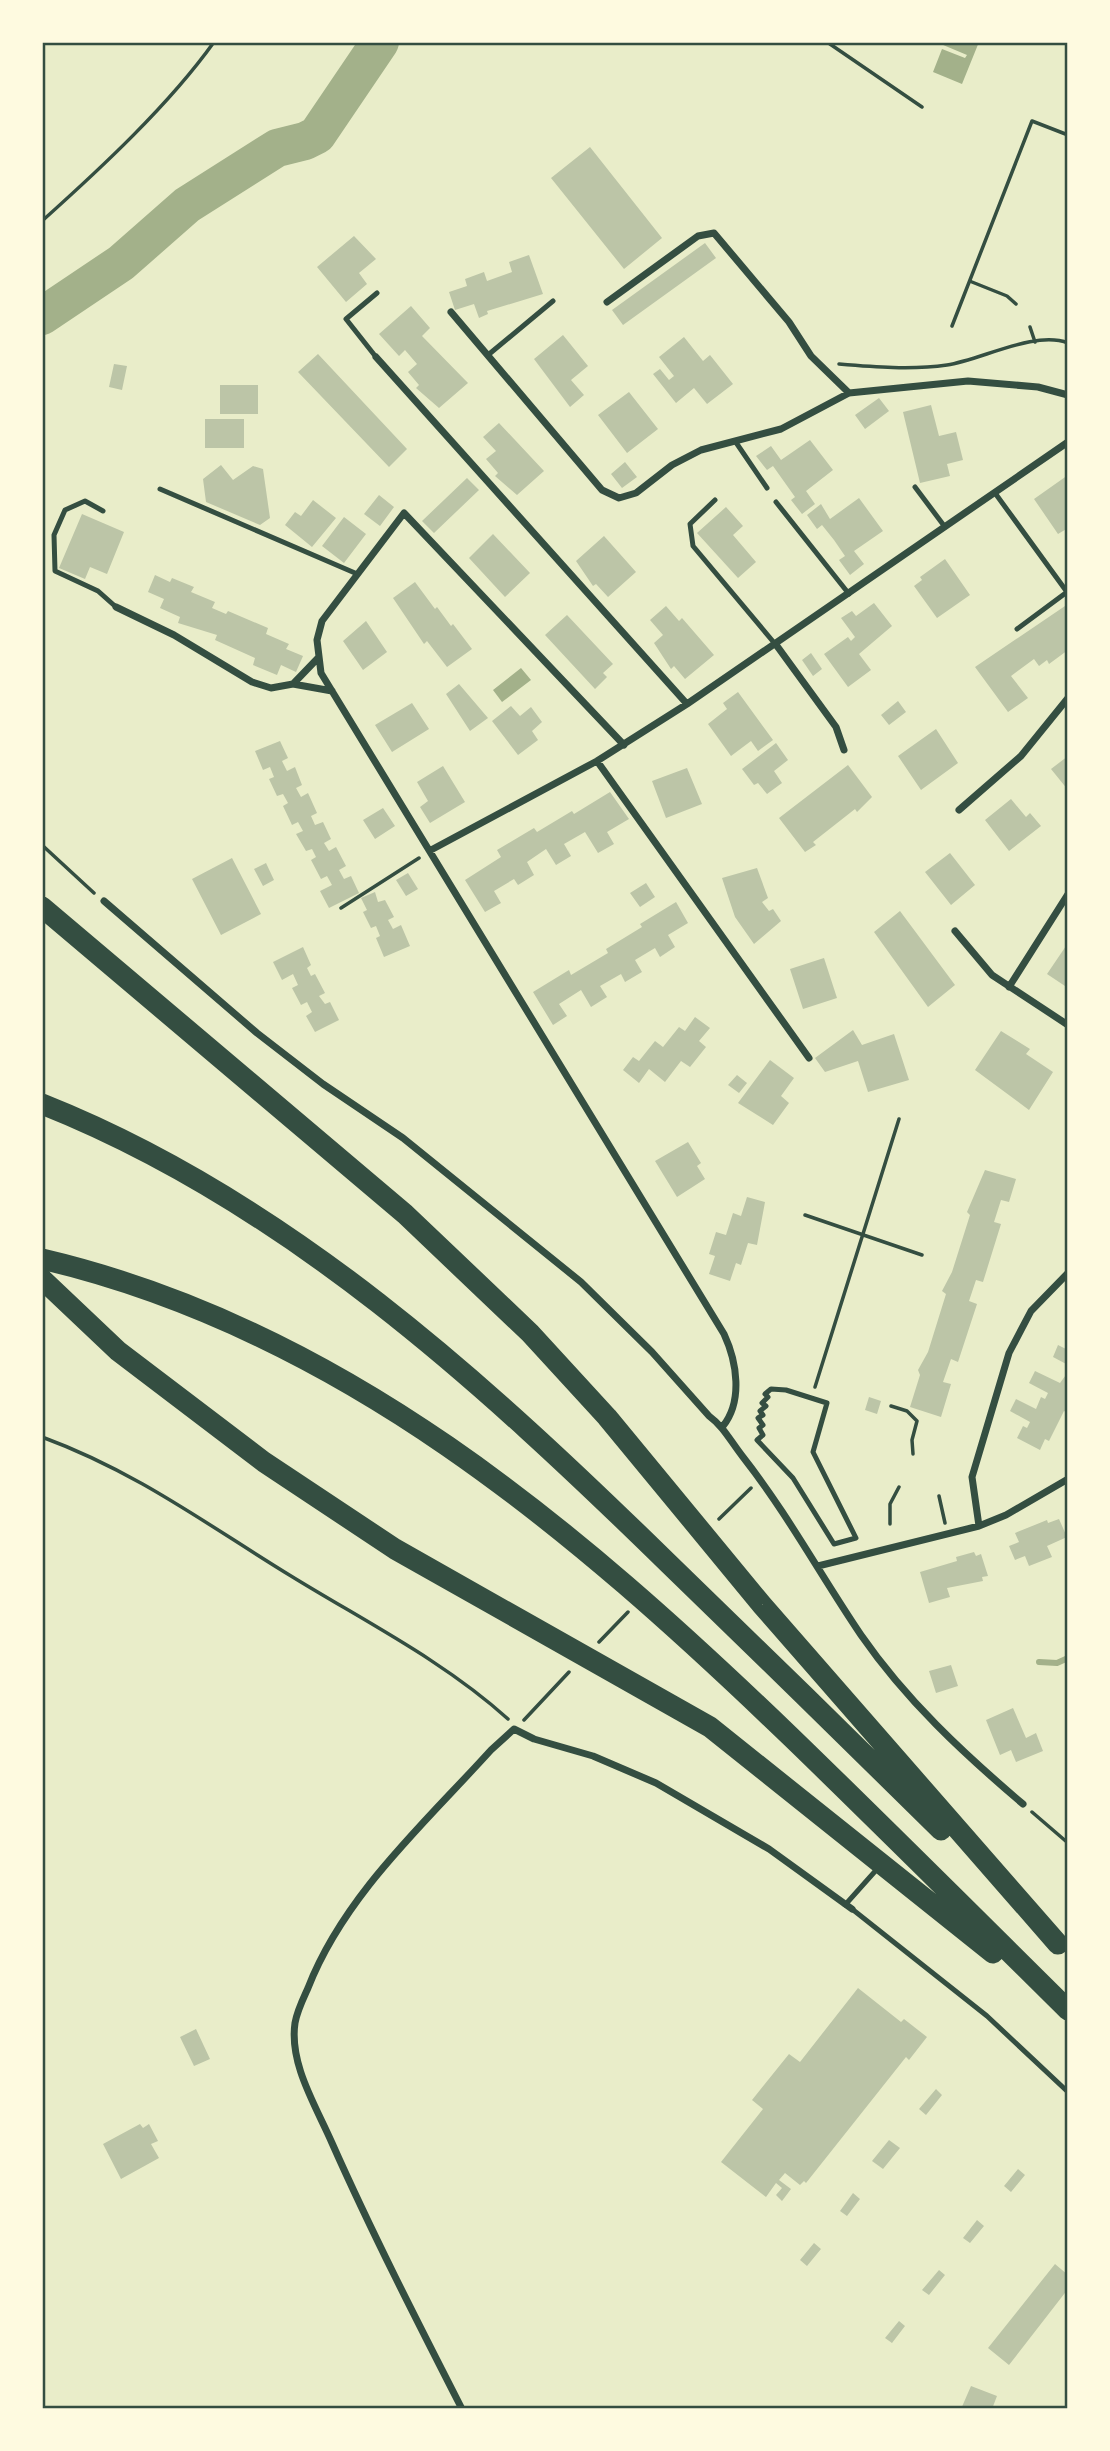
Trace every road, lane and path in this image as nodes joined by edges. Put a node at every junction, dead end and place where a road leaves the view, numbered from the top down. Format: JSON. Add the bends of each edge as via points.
{"nodes":[{"id":1,"x":214,"y":42,"type":"edge"},
{"id":2,"x":827,"y":42,"type":"edge"},
{"id":3,"x":922,"y":107,"type":"dead end"},
{"id":4,"x":1068,"y":135,"type":"edge"},
{"id":5,"x":42,"y":221,"type":"edge"},
{"id":6,"x":971,"y":281,"type":"junction"},
{"id":7,"x":377,"y":293,"type":"dead end"},
{"id":8,"x":553,"y":301,"type":"dead end"},
{"id":9,"x":607,"y":302,"type":"dead end"},
{"id":10,"x":1016,"y":304,"type":"dead end"},
{"id":11,"x":451,"y":313,"type":"dead end"},
{"id":12,"x":952,"y":326,"type":"dead end"},
{"id":13,"x":1030,"y":327,"type":"dead end"},
{"id":14,"x":1035,"y":342,"type":"junction"},
{"id":15,"x":1068,"y":343,"type":"edge"},
{"id":16,"x":488,"y":355,"type":"junction"},
{"id":17,"x":376,"y":357,"type":"joint"},
{"id":18,"x":818,"y":363,"type":"junction"},
{"id":19,"x":849,"y":393,"type":"junction"},
{"id":20,"x":1068,"y":395,"type":"edge"},
{"id":21,"x":735,"y":442,"type":"junction"},
{"id":22,"x":1068,"y":442,"type":"edge"},
{"id":23,"x":915,"y":487,"type":"dead end"},
{"id":24,"x":767,"y":488,"type":"dead end"},
{"id":25,"x":160,"y":489,"type":"dead end"},
{"id":26,"x":995,"y":493,"type":"junction"},
{"id":27,"x":715,"y":500,"type":"dead end"},
{"id":28,"x":776,"y":502,"type":"dead end"},
{"id":29,"x":103,"y":511,"type":"dead end"},
{"id":30,"x":945,"y":527,"type":"junction"},
{"id":31,"x":355,"y":573,"type":"junction"},
{"id":32,"x":849,"y":594,"type":"junction"},
{"id":33,"x":116,"y":607,"type":"joint"},
{"id":34,"x":1017,"y":629,"type":"dead end"},
{"id":35,"x":776,"y":646,"type":"junction"},
{"id":36,"x":318,"y":658,"type":"junction"},
{"id":37,"x":293,"y":684,"type":"junction"},
{"id":38,"x":332,"y":691,"type":"junction"},
{"id":39,"x":1068,"y":698,"type":"edge"},
{"id":40,"x":687,"y":704,"type":"junction"},
{"id":41,"x":624,"y":745,"type":"junction"},
{"id":42,"x":844,"y":750,"type":"dead end"},
{"id":43,"x":597,"y":761,"type":"junction"},
{"id":44,"x":959,"y":810,"type":"dead end"},
{"id":45,"x":42,"y":845,"type":"edge"},
{"id":46,"x":431,"y":850,"type":"junction"},
{"id":47,"x":1068,"y":894,"type":"edge"},
{"id":48,"x":104,"y":901,"type":"joint"},
{"id":49,"x":42,"y":907,"type":"edge"},
{"id":50,"x":341,"y":908,"type":"dead end"},
{"id":51,"x":955,"y":931,"type":"dead end"},
{"id":52,"x":1009,"y":987,"type":"junction"},
{"id":53,"x":1068,"y":1025,"type":"edge"},
{"id":54,"x":809,"y":1058,"type":"dead end"},
{"id":55,"x":42,"y":1104,"type":"edge"},
{"id":56,"x":899,"y":1119,"type":"dead end"},
{"id":57,"x":805,"y":1215,"type":"dead end"},
{"id":58,"x":863,"y":1235,"type":"junction"},
{"id":59,"x":922,"y":1255,"type":"dead end"},
{"id":60,"x":42,"y":1259,"type":"edge"},
{"id":61,"x":1068,"y":1273,"type":"edge"},
{"id":62,"x":42,"y":1279,"type":"edge"},
{"id":63,"x":811,"y":1398,"type":"junction"},
{"id":64,"x":891,"y":1406,"type":"dead end"},
{"id":65,"x":723,"y":1426,"type":"junction"},
{"id":66,"x":42,"y":1437,"type":"edge"},
{"id":67,"x":913,"y":1454,"type":"dead end"},
{"id":68,"x":1068,"y":1479,"type":"edge"},
{"id":69,"x":899,"y":1487,"type":"dead end"},
{"id":70,"x":939,"y":1496,"type":"dead end"},
{"id":71,"x":890,"y":1524,"type":"dead end"},
{"id":72,"x":979,"y":1526,"type":"junction"},
{"id":73,"x":949,"y":1535,"type":"junction"},
{"id":74,"x":818,"y":1566,"type":"junction"},
{"id":75,"x":514,"y":1729,"type":"junction"},
{"id":76,"x":1023,"y":1804,"type":"joint"},
{"id":77,"x":1068,"y":1843,"type":"edge"},
{"id":78,"x":883,"y":1863,"type":"junction"},
{"id":79,"x":848,"y":1907,"type":"junction"},
{"id":80,"x":1063,"y":1949,"type":"edge"},
{"id":81,"x":1068,"y":2012,"type":"edge"},
{"id":82,"x":1068,"y":2092,"type":"edge"},
{"id":83,"x":462,"y":2409,"type":"edge"}],
"edges":[{"from":1,"to":5,"type":"path","via":[[194,70]]},
{"from":2,"to":3,"type":"path"},
{"from":4,"to":6,"type":"path","via":[[1032,121]]},
{"from":6,"to":10,"type":"path"},
{"from":6,"to":12,"type":"path"},
{"from":7,"to":17,"type":"lane","via":[[346,319]]},
{"from":8,"to":16,"type":"lane"},
{"from":9,"to":18,"type":"street","via":[[698,236],[715,233]]},
{"from":11,"to":16,"type":"street"},
{"from":13,"to":14,"type":"path"},
{"from":14,"to":15,"type":"path","via":[[1056,339]]},
{"from":14,"to":18,"type":"path","via":[[948,365]]},
{"from":16,"to":21,"type":"street","via":[[602,490],[614,497],[631,496],[701,450]]},
{"from":17,"to":40,"type":"street"},
{"from":18,"to":19,"type":"street"},
{"from":19,"to":20,"type":"street","via":[[968,381],[1038,387]]},
{"from":19,"to":21,"type":"street","via":[[781,429]]},
{"from":21,"to":24,"type":"lane"},
{"from":22,"to":26,"type":"street"},
{"from":23,"to":30,"type":"lane"},
{"from":25,"to":31,"type":"lane"},
{"from":26,"to":30,"type":"street"},
{"from":26,"to":34,"type":"lane","via":[[1067,592]]},
{"from":27,"to":35,"type":"lane","via":[[690,524],[693,546]]},
{"from":28,"to":32,"type":"lane"},
{"from":29,"to":33,"type":"lane","via":[[85,501],[65,510],[54,535],[54,567],[59,575],[98,591]]},
{"from":30,"to":32,"type":"street"},
{"from":31,"to":36,"type":"street","via":[[322,621]]},
{"from":31,"to":41,"type":"street","via":[[404,513]]},
{"from":32,"to":35,"type":"street"},
{"from":33,"to":37,"type":"street","via":[[252,682],[271,688]]},
{"from":35,"to":40,"type":"street"},
{"from":35,"to":42,"type":"street","via":[[836,727]]},
{"from":36,"to":37,"type":"street"},
{"from":36,"to":38,"type":"street"},
{"from":37,"to":38,"type":"street"},
{"from":38,"to":46,"type":"street"},
{"from":39,"to":44,"type":"street","via":[[1021,756]]},
{"from":40,"to":41,"type":"street"},
{"from":41,"to":43,"type":"street"},
{"from":43,"to":46,"type":"street"},
{"from":43,"to":54,"type":"street"},
{"from":45,"to":48,"type":"path"},
{"from":46,"to":50,"type":"path"},
{"from":46,"to":65,"type":"street","via":[[724,1334],[736,1384],[730,1418]]},
{"from":47,"to":52,"type":"street"},
{"from":48,"to":65,"type":"street","via":[[257,1033],[403,1138],[581,1282]]},
{"from":49,"to":80,"type":"highway","via":[[405,1214],[530,1333]]},
{"from":51,"to":52,"type":"street","via":[[992,975]]},
{"from":52,"to":53,"type":"street"},
{"from":55,"to":80,"type":"highway","via":[[150,1154],[250,1212],[345,1277],[434,1348],[624,1520]]},
{"from":56,"to":58,"type":"path"},
{"from":57,"to":58,"type":"path"},
{"from":58,"to":59,"type":"path"},
{"from":58,"to":63,"type":"path"},
{"from":60,"to":81,"type":"highway","via":[[141,1286],[248,1329],[369,1394],[494,1478],[582,1547],[702,1653]]},
{"from":61,"to":72,"type":"street","via":[[1031,1311],[1009,1353],[972,1477]]},
{"from":62,"to":78,"type":"highway","via":[[118,1351],[227,1436],[344,1517],[447,1580],[710,1727]]},
{"from":63,"to":63,"type":"lane","via":[[771,1389],[762,1403],[766,1406],[758,1418],[763,1435],[757,1440],[793,1478],[834,1544],[856,1538],[813,1452],[827,1403]]},
{"from":64,"to":67,"type":"path","via":[[907,1411],[917,1421]]},
{"from":65,"to":74,"type":"street"},
{"from":66,"to":75,"type":"path","via":[[100,1460],[168,1496],[440,1666],[479,1693]]},
{"from":68,"to":72,"type":"street"},
{"from":69,"to":71,"type":"path","via":[[890,1504]]},
{"from":70,"to":73,"type":"path"},
{"from":72,"to":73,"type":"street"},
{"from":73,"to":74,"type":"street"},
{"from":74,"to":76,"type":"street","via":[[899,1686]]},
{"from":75,"to":79,"type":"street","via":[[656,1783],[769,1850]]},
{"from":75,"to":83,"type":"street","via":[[397,1853],[344,1919],[295,2020],[302,2073],[346,2174]]},
{"from":76,"to":77,"type":"path"},
{"from":78,"to":79,"type":"lane"},
{"from":78,"to":81,"type":"highway"},
{"from":79,"to":82,"type":"lane","via":[[987,2015]]}]}
